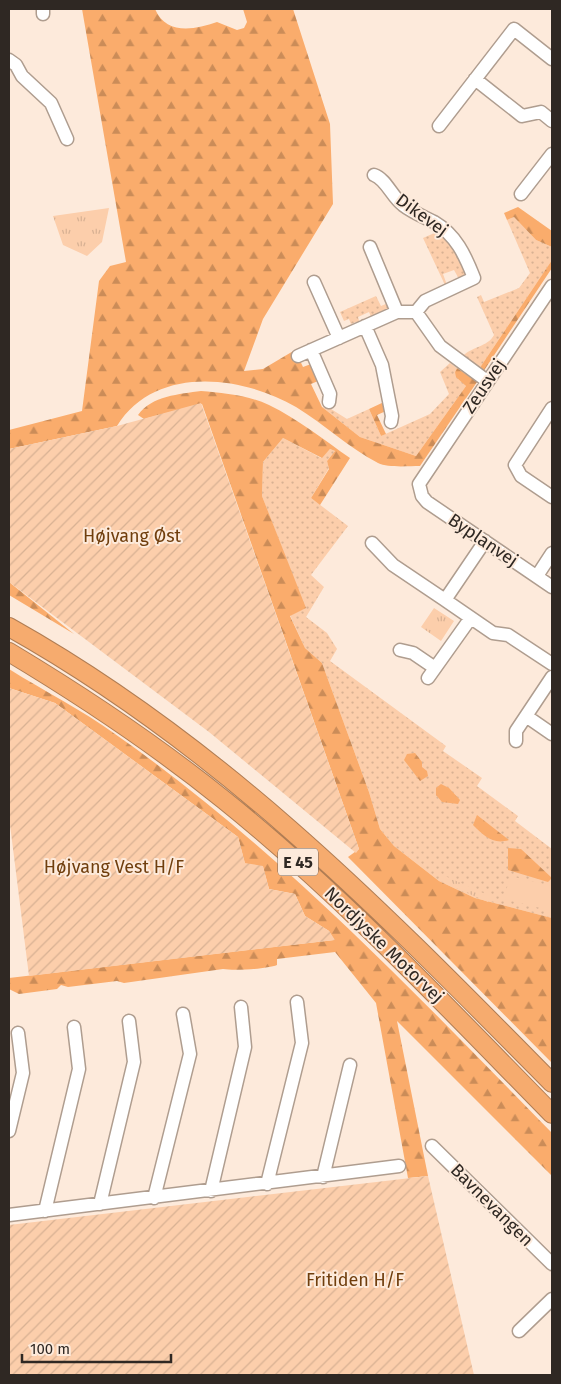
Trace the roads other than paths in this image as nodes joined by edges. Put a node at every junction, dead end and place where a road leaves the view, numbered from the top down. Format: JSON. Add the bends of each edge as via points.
{"nodes":[{"id":1,"x":552,"y":59,"type":"edge"},
{"id":2,"x":9,"y":60,"type":"edge"},
{"id":3,"x":475,"y":79,"type":"junction"},
{"id":4,"x":552,"y":121,"type":"edge"},
{"id":5,"x":439,"y":126,"type":"dead end"},
{"id":6,"x":67,"y":139,"type":"dead end"},
{"id":7,"x":552,"y":154,"type":"edge"},
{"id":8,"x":374,"y":175,"type":"dead end"},
{"id":9,"x":521,"y":194,"type":"dead end"},
{"id":10,"x":370,"y":247,"type":"dead end"},
{"id":11,"x":314,"y":282,"type":"dead end"},
{"id":12,"x":552,"y":286,"type":"edge"},
{"id":13,"x":397,"y":312,"type":"junction"},
{"id":14,"x":416,"y":312,"type":"junction"},
{"id":15,"x":365,"y":326,"type":"junction"},
{"id":16,"x":339,"y":338,"type":"junction"},
{"id":17,"x":310,"y":350,"type":"junction"},
{"id":18,"x":298,"y":356,"type":"dead end"},
{"id":19,"x":487,"y":381,"type":"junction"},
{"id":20,"x":329,"y":402,"type":"dead end"},
{"id":21,"x":552,"y":408,"type":"edge"},
{"id":22,"x":391,"y":422,"type":"dead end"},
{"id":23,"x":419,"y":488,"type":"joint"},
{"id":24,"x":552,"y":497,"type":"edge"},
{"id":25,"x":485,"y":541,"type":"junction"},
{"id":26,"x":372,"y":543,"type":"dead end"},
{"id":27,"x":552,"y":553,"type":"edge"},
{"id":28,"x":537,"y":576,"type":"junction"},
{"id":29,"x":552,"y":586,"type":"edge"},
{"id":30,"x":445,"y":600,"type":"junction"},
{"id":31,"x":470,"y":619,"type":"junction"},
{"id":32,"x":9,"y":627,"type":"edge"},
{"id":33,"x":400,"y":650,"type":"dead end"},
{"id":34,"x":9,"y":652,"type":"edge"},
{"id":35,"x":552,"y":664,"type":"edge"},
{"id":36,"x":552,"y":677,"type":"edge"},
{"id":37,"x":526,"y":716,"type":"junction"},
{"id":38,"x":552,"y":734,"type":"edge"},
{"id":39,"x":516,"y":741,"type":"dead end"},
{"id":40,"x":297,"y":1002,"type":"dead end"},
{"id":41,"x":241,"y":1007,"type":"dead end"},
{"id":42,"x":183,"y":1014,"type":"dead end"},
{"id":43,"x":129,"y":1021,"type":"dead end"},
{"id":44,"x":74,"y":1027,"type":"dead end"},
{"id":45,"x":18,"y":1033,"type":"dead end"},
{"id":46,"x":350,"y":1065,"type":"dead end"},
{"id":47,"x":552,"y":1084,"type":"edge"},
{"id":48,"x":552,"y":1114,"type":"edge"},
{"id":49,"x":9,"y":1131,"type":"edge"},
{"id":50,"x":432,"y":1146,"type":"dead end"},
{"id":51,"x":399,"y":1166,"type":"dead end"},
{"id":52,"x":324,"y":1177,"type":"junction"},
{"id":53,"x":267,"y":1184,"type":"junction"},
{"id":54,"x":211,"y":1191,"type":"junction"},
{"id":55,"x":154,"y":1198,"type":"junction"},
{"id":56,"x":100,"y":1204,"type":"junction"},
{"id":57,"x":45,"y":1211,"type":"junction"},
{"id":58,"x":9,"y":1215,"type":"edge"},
{"id":59,"x":552,"y":1264,"type":"edge"},
{"id":60,"x":552,"y":1299,"type":"edge"},
{"id":61,"x":519,"y":1331,"type":"dead end"}],
"edges":[{"from":1,"to":3,"type":"street","via":[[514,29]]},
{"from":2,"to":6,"type":"street","via":[[51,103]]},
{"from":3,"to":4,"type":"street","via":[[522,116],[541,112]]},
{"from":3,"to":5,"type":"street"},
{"from":7,"to":9,"type":"street"},
{"from":8,"to":14,"type":"street","name":"Dikevej","via":[[380,177],[404,206],[450,234],[464,254],[474,278],[425,301]]},
{"from":10,"to":13,"type":"street"},
{"from":11,"to":16,"type":"street"},
{"from":12,"to":19,"type":"street","name":"Zeusvej"},
{"from":13,"to":14,"type":"street"},
{"from":13,"to":15,"type":"street"},
{"from":14,"to":19,"type":"street","via":[[440,346]]},
{"from":15,"to":16,"type":"street"},
{"from":15,"to":22,"type":"street","via":[[385,376]]},
{"from":16,"to":17,"type":"street"},
{"from":17,"to":18,"type":"street"},
{"from":17,"to":20,"type":"street","via":[[330,394]]},
{"from":19,"to":23,"type":"street","name":"Zeusvej","via":[[422,477]]},
{"from":21,"to":24,"type":"street","via":[[515,465],[516,471]]},
{"from":23,"to":25,"type":"street","name":"Byplanvej","via":[[424,499]]},
{"from":25,"to":28,"type":"street","name":"Byplanvej"},
{"from":25,"to":30,"type":"street"},
{"from":26,"to":30,"type":"street","via":[[393,565]]},
{"from":27,"to":28,"type":"street"},
{"from":28,"to":29,"type":"street","name":"Byplanvej"},
{"from":30,"to":31,"type":"street"},
{"from":31,"to":33,"type":"street","via":[[431,673],[413,653]]},
{"from":31,"to":35,"type":"street","via":[[493,633],[508,635]]},
{"from":32,"to":47,"type":"highway","name":"Nordjyske Motorvej","number":"E 45","via":[[116,694],[255,797],[374,905]]},
{"from":34,"to":48,"type":"highway","name":"Nordjyske Motorvej","number":"E 45","via":[[134,732],[270,838],[351,912]]},
{"from":36,"to":37,"type":"street"},
{"from":37,"to":38,"type":"street"},
{"from":37,"to":39,"type":"street","via":[[516,731]]},
{"from":40,"to":53,"type":"street","via":[[302,1043]]},
{"from":41,"to":54,"type":"street","via":[[245,1047]]},
{"from":42,"to":55,"type":"street","via":[[190,1054]]},
{"from":43,"to":56,"type":"street","via":[[134,1062]]},
{"from":44,"to":57,"type":"street","via":[[79,1069]]},
{"from":45,"to":49,"type":"street","via":[[23,1072]]},
{"from":46,"to":52,"type":"street"},
{"from":50,"to":59,"type":"street","name":"Bavnevangen"},
{"from":51,"to":52,"type":"street"},
{"from":52,"to":53,"type":"street"},
{"from":53,"to":54,"type":"street"},
{"from":54,"to":55,"type":"street"},
{"from":55,"to":56,"type":"street"},
{"from":56,"to":57,"type":"street"},
{"from":57,"to":58,"type":"street"},
{"from":60,"to":61,"type":"street"}]}
